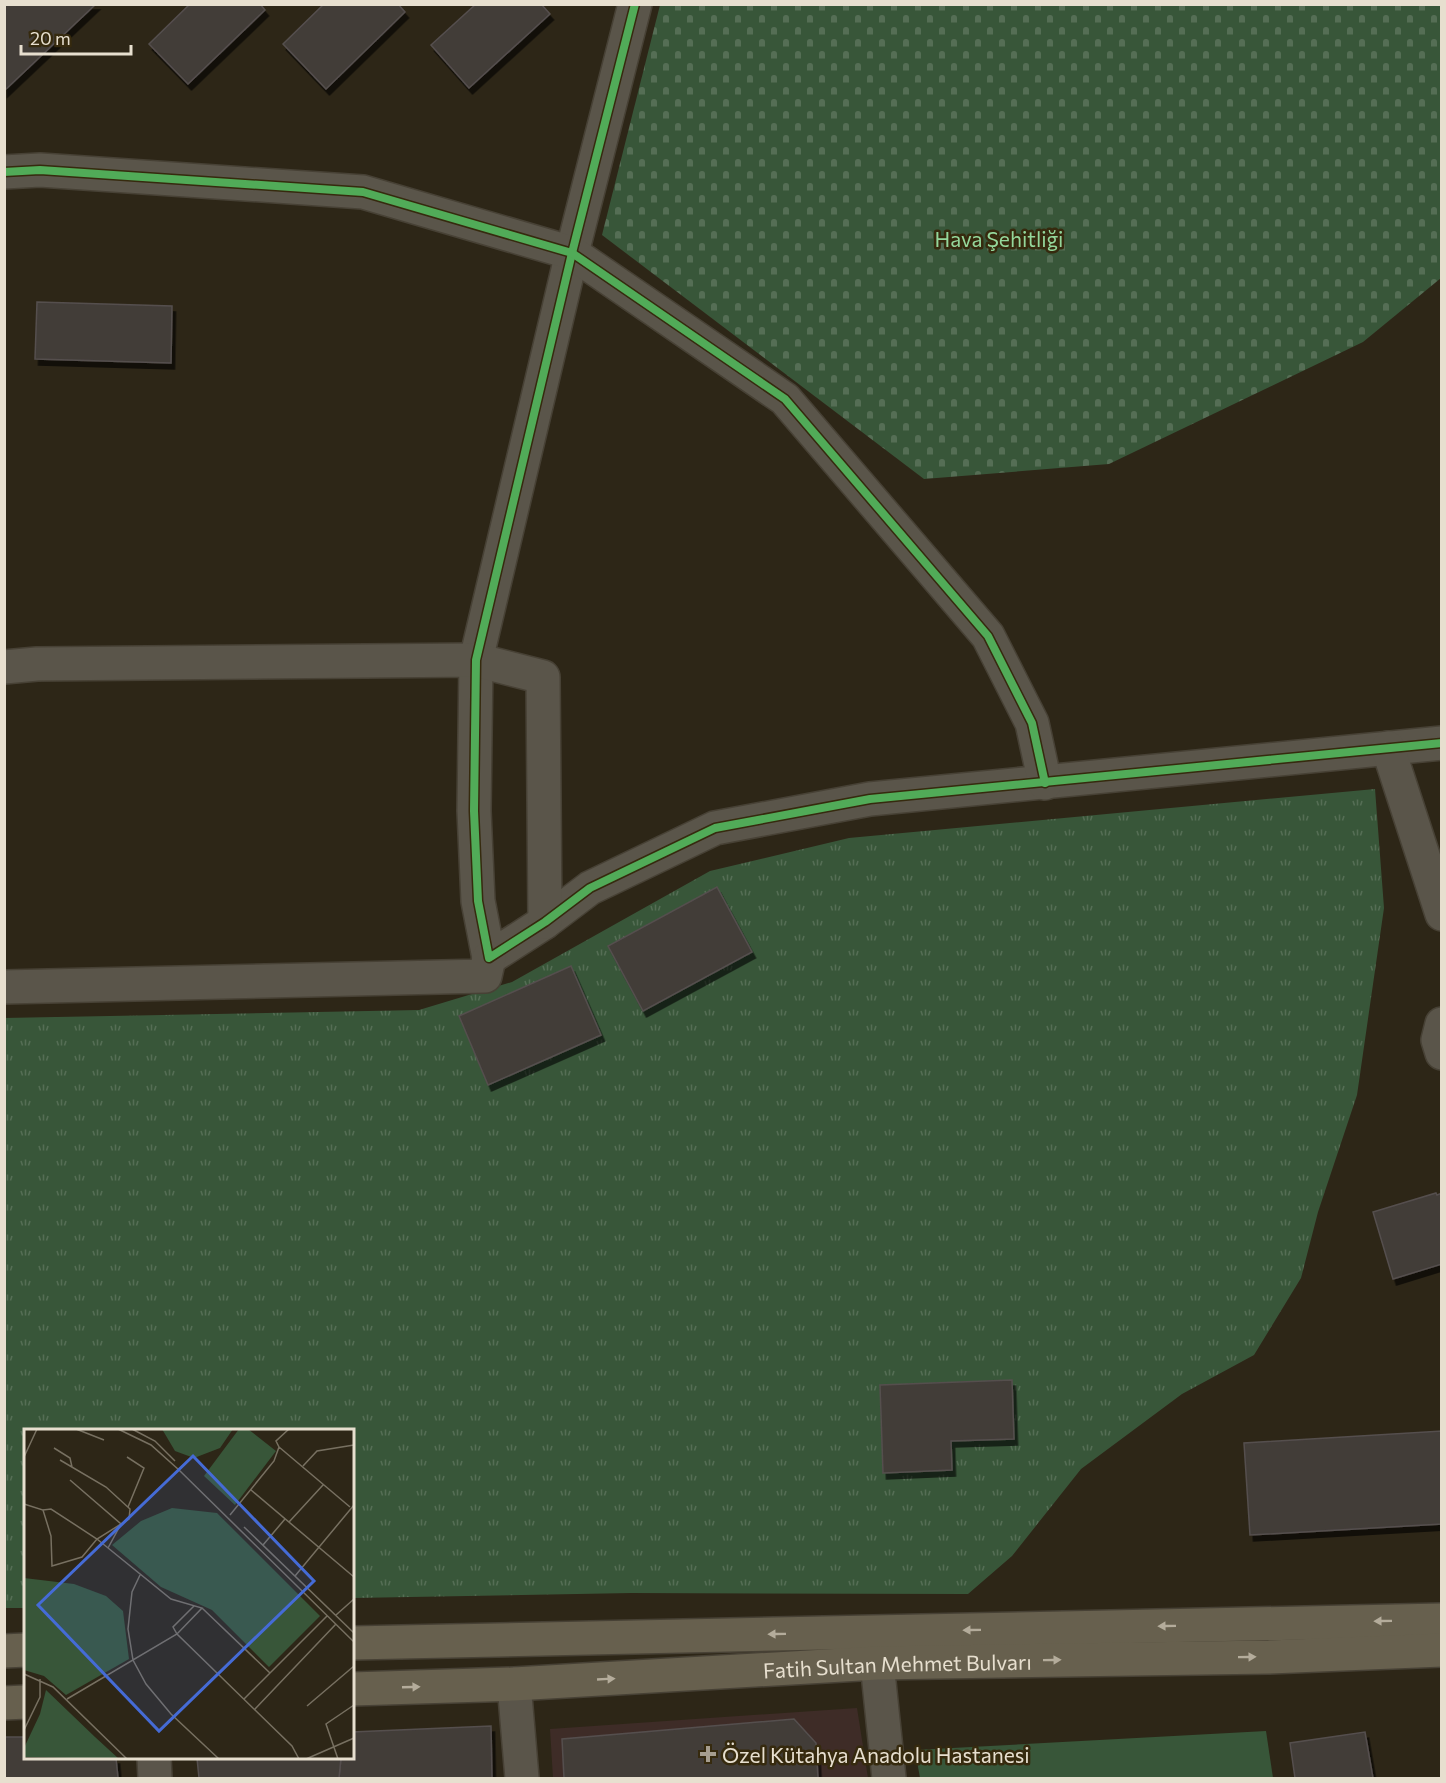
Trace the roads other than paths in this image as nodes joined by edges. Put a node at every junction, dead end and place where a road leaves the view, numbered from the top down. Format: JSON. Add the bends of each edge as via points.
{"nodes":[{"id":1,"x":635,"y":4,"type":"edge"},
{"id":2,"x":4,"y":172,"type":"edge"},
{"id":3,"x":572,"y":253,"type":"junction"},
{"id":4,"x":476,"y":660,"type":"junction"},
{"id":5,"x":4,"y":667,"type":"edge"},
{"id":6,"x":1442,"y":743,"type":"edge"},
{"id":7,"x":1388,"y":748,"type":"junction"},
{"id":8,"x":1045,"y":783,"type":"junction"},
{"id":9,"x":1442,"y":914,"type":"edge"},
{"id":10,"x":545,"y":922,"type":"junction"},
{"id":11,"x":489,"y":958,"type":"junction"},
{"id":12,"x":4,"y":987,"type":"edge"},
{"id":13,"x":1442,"y":1024,"type":"edge"},
{"id":14,"x":1442,"y":1053,"type":"edge"},
{"id":15,"x":1442,"y":1620,"type":"edge"},
{"id":16,"x":354,"y":1643,"type":"edge"},
{"id":17,"x":24,"y":1650,"type":"edge"},
{"id":18,"x":1442,"y":1650,"type":"edge"},
{"id":19,"x":4,"y":1651,"type":"edge"},
{"id":20,"x":877,"y":1663,"type":"junction"},
{"id":21,"x":514,"y":1684,"type":"junction"},
{"id":22,"x":354,"y":1689,"type":"edge"},
{"id":23,"x":24,"y":1702,"type":"edge"},
{"id":24,"x":4,"y":1703,"type":"edge"},
{"id":25,"x":154,"y":1759,"type":"edge"},
{"id":26,"x":155,"y":1779,"type":"edge"},
{"id":27,"x":522,"y":1779,"type":"edge"},
{"id":28,"x":889,"y":1779,"type":"edge"}],
"edges":[{"from":1,"to":3,"type":"street"},
{"from":2,"to":3,"type":"street","via":[[40,170],[363,192]]},
{"from":3,"to":4,"type":"street"},
{"from":3,"to":8,"type":"street","via":[[785,399],[988,636],[1032,723]]},
{"from":4,"to":5,"type":"street"},
{"from":4,"to":10,"type":"street","via":[[543,677]]},
{"from":4,"to":11,"type":"street","via":[[474,811],[478,902]]},
{"from":6,"to":7,"type":"street"},
{"from":7,"to":8,"type":"street"},
{"from":7,"to":9,"type":"street"},
{"from":8,"to":10,"type":"street","via":[[870,799],[715,828],[591,888]]},
{"from":10,"to":11,"type":"street"},
{"from":11,"to":12,"type":"street","via":[[485,976]]},
{"from":13,"to":14,"type":"street","via":[[1438,1040]]},
{"from":15,"to":16,"type":"main road","name":"Fatih Sultan Mehmet Bulvarı","one_way":true},
{"from":17,"to":19,"type":"main road"},
{"from":20,"to":18,"type":"main road","name":"Fatih Sultan Mehmet Bulvarı","one_way":true,"via":[[1269,1657]]},
{"from":21,"to":20,"type":"main road","name":"Fatih Sultan Mehmet Bulvarı","one_way":true},
{"from":20,"to":28,"type":"street"},
{"from":22,"to":21,"type":"main road","name":"Fatih Sultan Mehmet Bulvarı","one_way":true},
{"from":21,"to":27,"type":"street"},
{"from":23,"to":24,"type":"main road"},
{"from":25,"to":26,"type":"street"}]}
